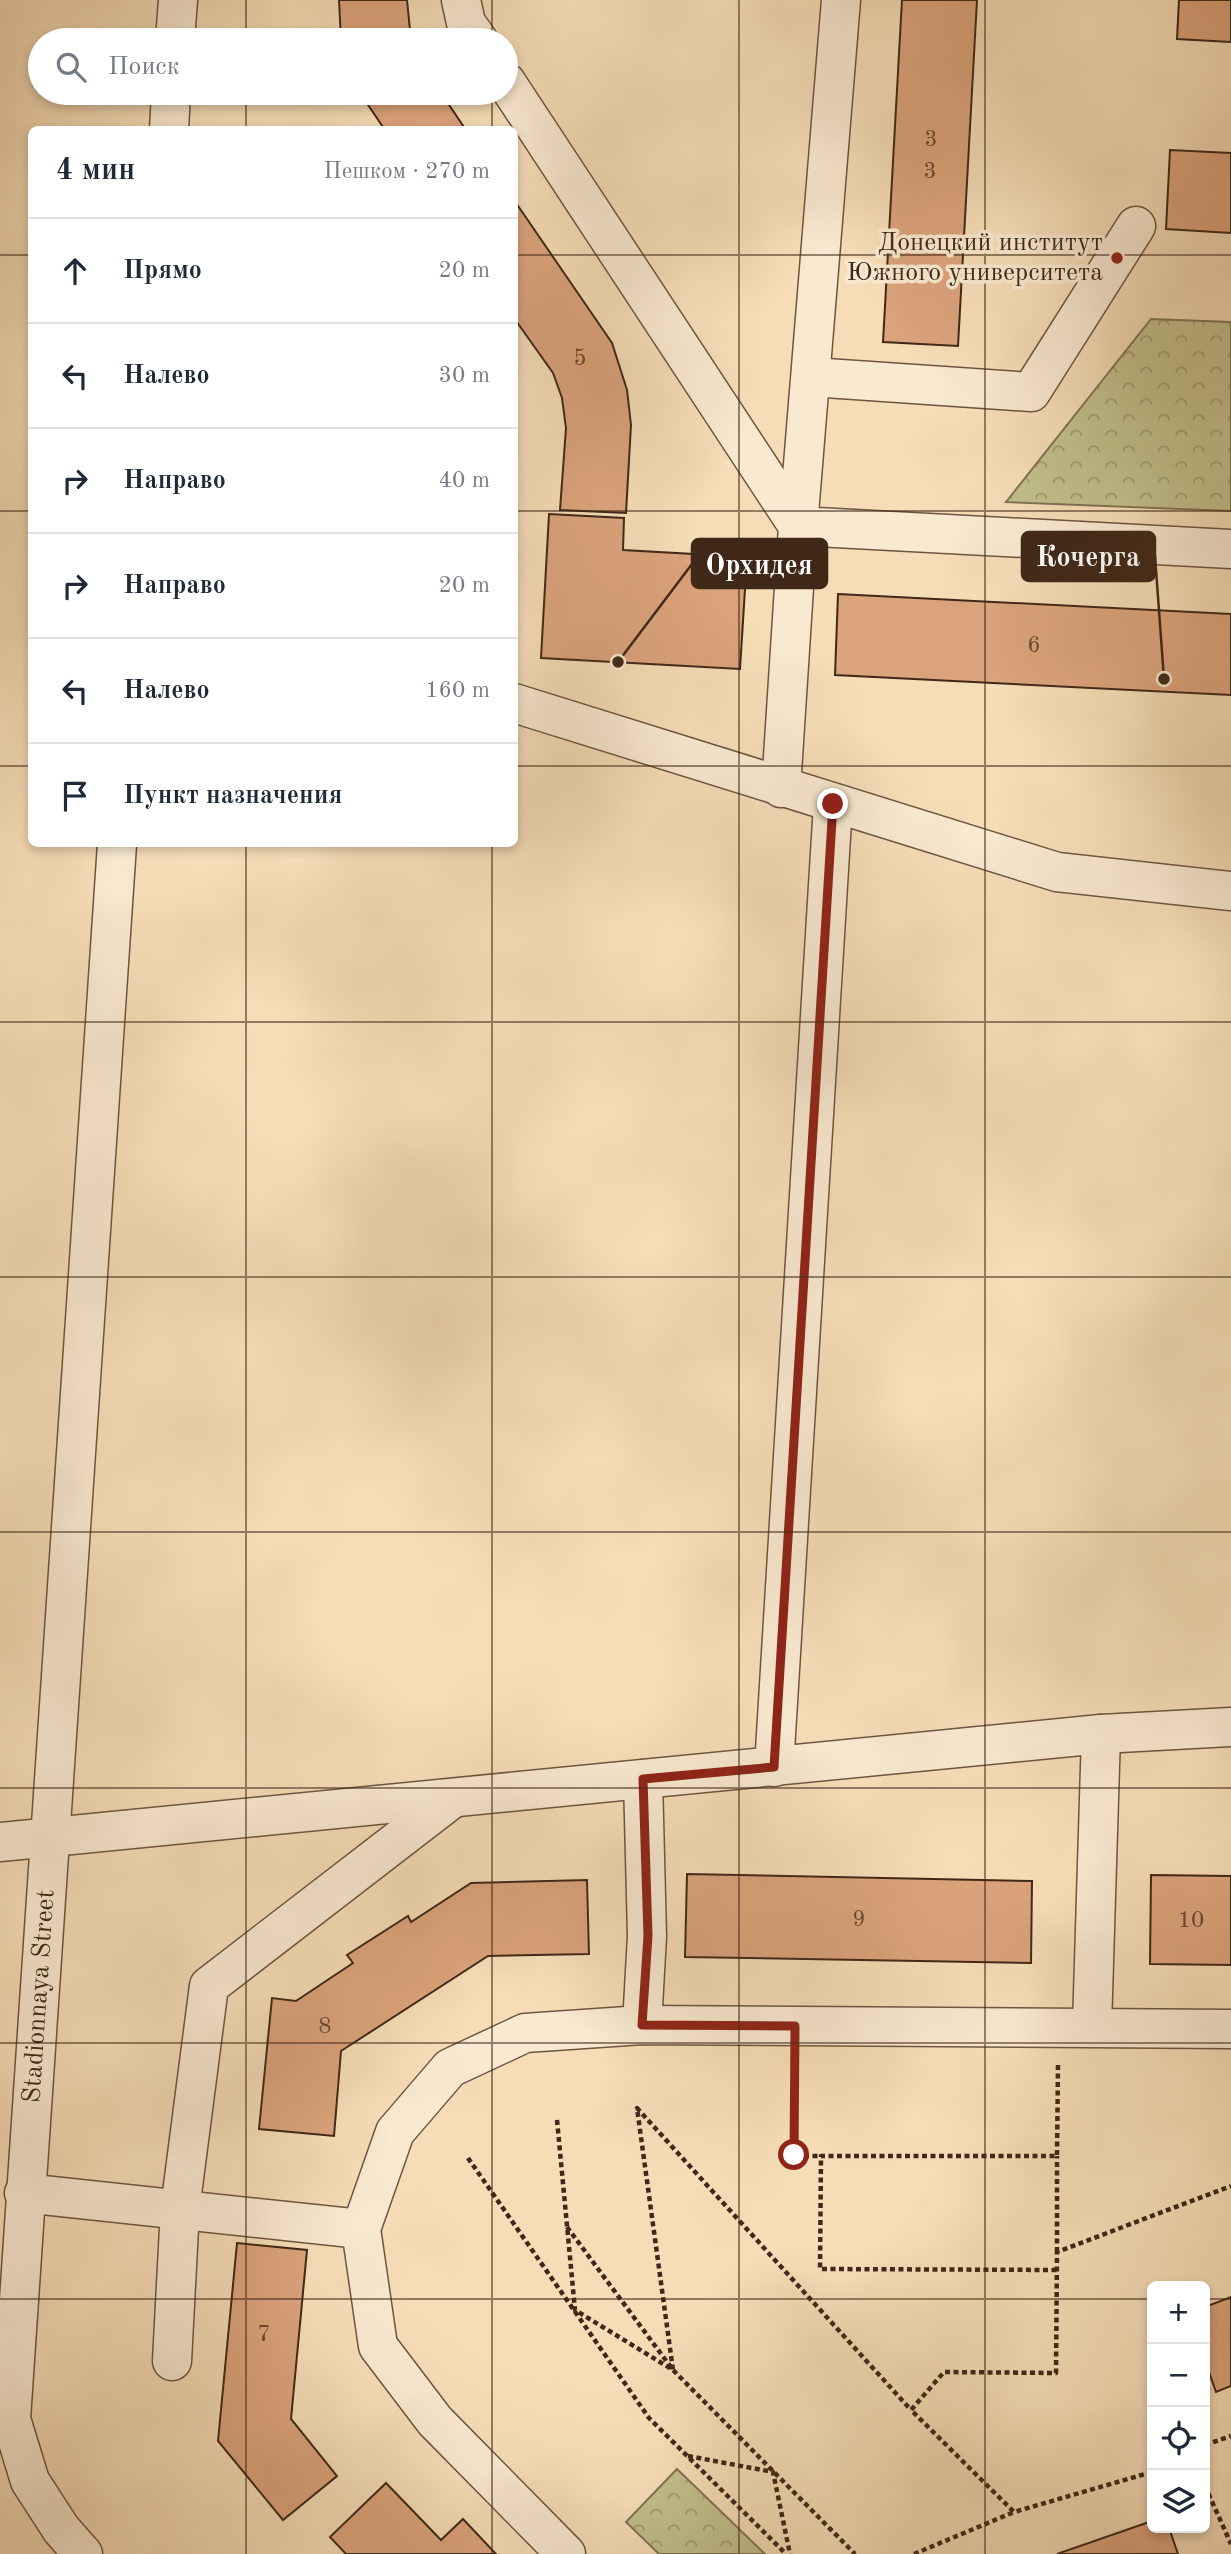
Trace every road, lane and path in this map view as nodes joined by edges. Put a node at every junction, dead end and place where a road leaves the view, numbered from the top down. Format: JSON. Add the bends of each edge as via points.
{"nodes":[{"id":1,"x":178,"y":0,"type":"edge"},
{"id":2,"x":461,"y":0,"type":"edge"},
{"id":3,"x":841,"y":0,"type":"edge"},
{"id":4,"x":176,"y":28,"type":"edge"},
{"id":5,"x":470,"y":28,"type":"edge"},
{"id":6,"x":518,"y":100,"type":"edge"},
{"id":7,"x":170,"y":105,"type":"edge"},
{"id":8,"x":169,"y":126,"type":"edge"},
{"id":9,"x":1136,"y":226,"type":"dead end"},
{"id":10,"x":811,"y":377,"type":"junction"},
{"id":11,"x":798,"y":526,"type":"junction"},
{"id":12,"x":1231,"y":549,"type":"edge"},
{"id":13,"x":518,"y":704,"type":"edge"},
{"id":14,"x":781,"y":788,"type":"junction"},
{"id":15,"x":833,"y":804,"type":"junction"},
{"id":16,"x":117,"y":847,"type":"edge"},
{"id":17,"x":1231,"y":891,"type":"edge"},
{"id":18,"x":1231,"y":1727,"type":"edge"},
{"id":19,"x":1101,"y":1734,"type":"junction"},
{"id":20,"x":774,"y":1767,"type":"junction"},
{"id":21,"x":643,"y":1779,"type":"junction"},
{"id":22,"x":453,"y":1798,"type":"junction"},
{"id":23,"x":50,"y":1837,"type":"junction"},
{"id":24,"x":0,"y":1842,"type":"edge"},
{"id":25,"x":642,"y":2025,"type":"junction"},
{"id":26,"x":795,"y":2026,"type":"junction"},
{"id":27,"x":1075,"y":2027,"type":"junction"},
{"id":28,"x":1231,"y":2029,"type":"edge"},
{"id":29,"x":15,"y":2114,"type":"edge"},
{"id":30,"x":557,"y":2120,"type":"dead end"},
{"id":31,"x":821,"y":2156,"type":"junction"},
{"id":32,"x":1057,"y":2156,"type":"junction"},
{"id":33,"x":468,"y":2158,"type":"dead end"},
{"id":34,"x":1231,"y":2186,"type":"edge"},
{"id":35,"x":24,"y":2193,"type":"junction"},
{"id":36,"x":180,"y":2209,"type":"junction"},
{"id":37,"x":567,"y":2227,"type":"junction"},
{"id":38,"x":361,"y":2229,"type":"junction"},
{"id":39,"x":1057,"y":2252,"type":"junction"},
{"id":40,"x":1058,"y":2270,"type":"junction"},
{"id":41,"x":575,"y":2310,"type":"junction"},
{"id":42,"x":172,"y":2361,"type":"dead end"},
{"id":43,"x":673,"y":2370,"type":"junction"},
{"id":44,"x":911,"y":2410,"type":"junction"},
{"id":45,"x":1231,"y":2436,"type":"edge"},
{"id":46,"x":1210,"y":2443,"type":"edge"},
{"id":47,"x":687,"y":2456,"type":"junction"},
{"id":48,"x":773,"y":2472,"type":"junction"},
{"id":49,"x":1147,"y":2473,"type":"edge"},
{"id":50,"x":1210,"y":2497,"type":"edge"},
{"id":51,"x":1014,"y":2512,"type":"junction"},
{"id":52,"x":1231,"y":2544,"type":"edge"},
{"id":53,"x":83,"y":2554,"type":"edge"},
{"id":54,"x":566,"y":2554,"type":"edge"},
{"id":55,"x":788,"y":2554,"type":"edge"},
{"id":56,"x":855,"y":2554,"type":"edge"},
{"id":57,"x":914,"y":2554,"type":"edge"}],
"edges":[{"from":1,"to":4,"type":"street"},
{"from":2,"to":5,"type":"street"},
{"from":3,"to":10,"type":"street"},
{"from":6,"to":11,"type":"street"},
{"from":7,"to":8,"type":"street"},
{"from":9,"to":10,"type":"street","via":[[1031,392]]},
{"from":10,"to":11,"type":"street"},
{"from":11,"to":12,"type":"street"},
{"from":11,"to":14,"type":"street"},
{"from":13,"to":14,"type":"street"},
{"from":14,"to":15,"type":"street"},
{"from":15,"to":17,"type":"street","via":[[1057,872]]},
{"from":15,"to":20,"type":"street"},
{"from":16,"to":23,"type":"street","name":"Stadionnaya Street"},
{"from":18,"to":19,"type":"street"},
{"from":19,"to":20,"type":"street"},
{"from":19,"to":27,"type":"street"},
{"from":20,"to":21,"type":"street"},
{"from":21,"to":22,"type":"street"},
{"from":21,"to":25,"type":"street","via":[[648,1936]]},
{"from":22,"to":23,"type":"street"},
{"from":22,"to":36,"type":"street","via":[[209,1986]]},
{"from":23,"to":24,"type":"street"},
{"from":23,"to":29,"type":"street","name":"Stadionnaya Street"},
{"from":25,"to":26,"type":"street"},
{"from":25,"to":38,"type":"street","via":[[524,2033],[450,2068],[395,2132]]},
{"from":26,"to":27,"type":"street"},
{"from":26,"to":31,"type":"path","via":[[794,2155]]},
{"from":27,"to":28,"type":"street"},
{"from":27,"to":32,"type":"path"},
{"from":29,"to":35,"type":"street","name":"Stadionnaya Street"},
{"from":30,"to":37,"type":"path"},
{"from":31,"to":32,"type":"path"},
{"from":31,"to":40,"type":"path","via":[[820,2269]]},
{"from":32,"to":39,"type":"path"},
{"from":33,"to":41,"type":"path"},
{"from":34,"to":39,"type":"path"},
{"from":35,"to":36,"type":"street"},
{"from":35,"to":53,"type":"street","name":"Stadionnaya Street","via":[[11,2419],[30,2481]]},
{"from":36,"to":38,"type":"street"},
{"from":36,"to":42,"type":"street"},
{"from":37,"to":41,"type":"path"},
{"from":37,"to":43,"type":"path"},
{"from":38,"to":54,"type":"street","via":[[378,2346],[435,2421]]},
{"from":39,"to":40,"type":"path"},
{"from":40,"to":44,"type":"path","via":[[1056,2373],[944,2372]]},
{"from":41,"to":43,"type":"path"},
{"from":41,"to":47,"type":"path","via":[[649,2418]]},
{"from":43,"to":44,"type":"path","via":[[637,2108]]},
{"from":43,"to":48,"type":"path"},
{"from":44,"to":51,"type":"path"},
{"from":45,"to":46,"type":"path"},
{"from":47,"to":48,"type":"path"},
{"from":47,"to":55,"type":"path"},
{"from":48,"to":55,"type":"path"},
{"from":48,"to":56,"type":"path"},
{"from":49,"to":51,"type":"path"},
{"from":50,"to":52,"type":"path"},
{"from":51,"to":57,"type":"path"}]}
